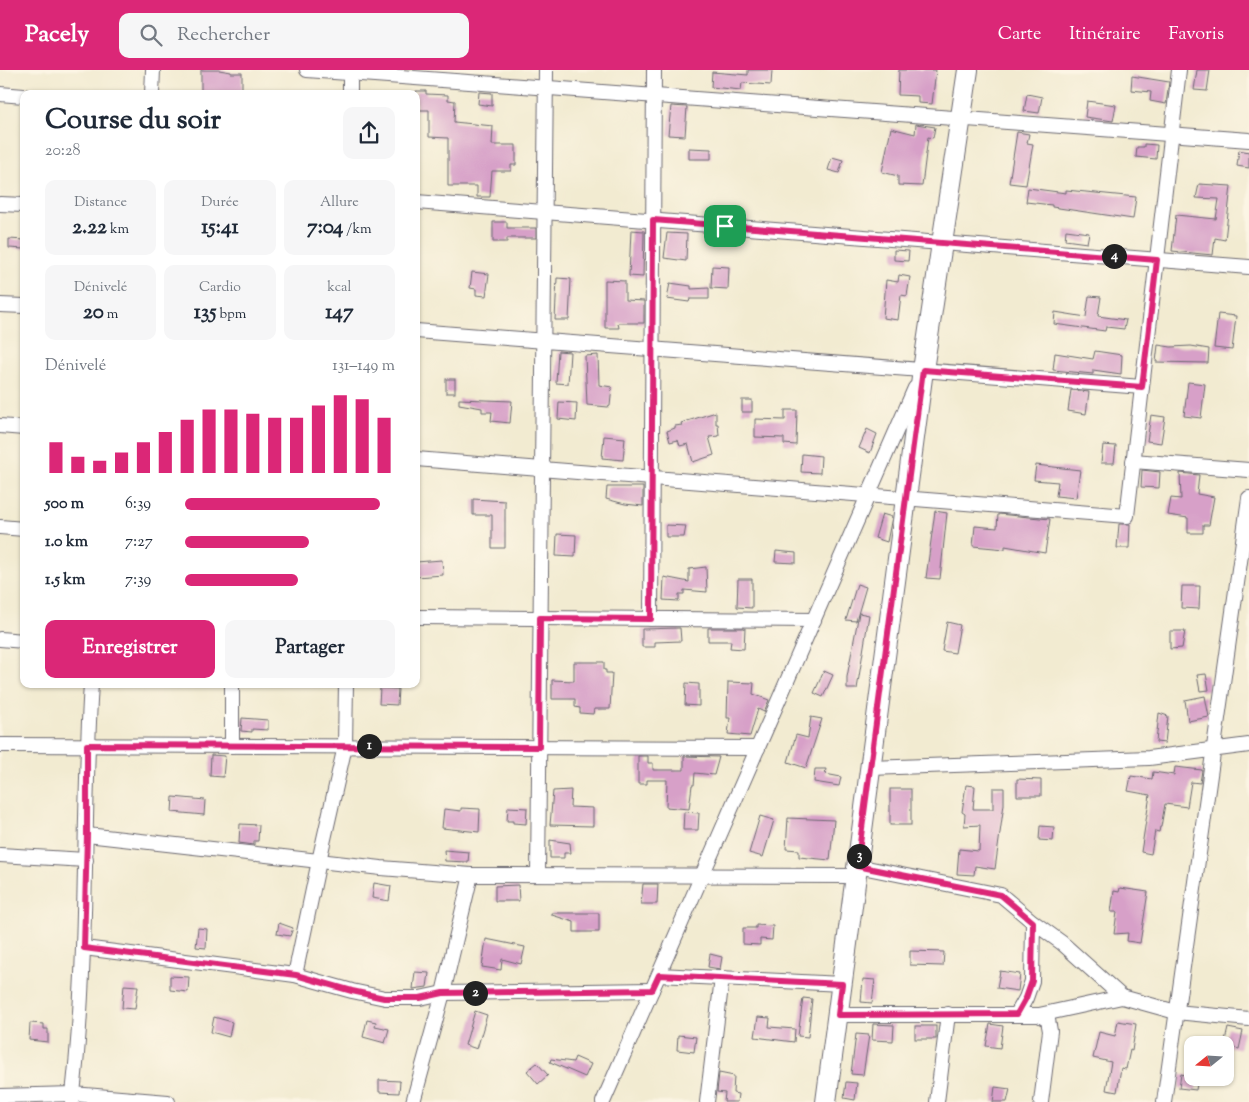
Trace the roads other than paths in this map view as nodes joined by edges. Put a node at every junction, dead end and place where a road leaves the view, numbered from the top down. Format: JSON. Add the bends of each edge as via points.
{"nodes":[{"id":1,"x":153,"y":70,"type":"edge"},
{"id":2,"x":307,"y":70,"type":"edge"},
{"id":3,"x":546,"y":70,"type":"edge"},
{"id":4,"x":654,"y":70,"type":"edge"},
{"id":5,"x":968,"y":70,"type":"edge"},
{"id":6,"x":1179,"y":70,"type":"edge"},
{"id":7,"x":350,"y":72,"type":"edge"},
{"id":8,"x":546,"y":88,"type":"junction"},
{"id":9,"x":152,"y":90,"type":"edge"},
{"id":10,"x":350,"y":90,"type":"edge"},
{"id":11,"x":0,"y":94,"type":"edge"},
{"id":12,"x":20,"y":96,"type":"edge"},
{"id":13,"x":654,"y":96,"type":"junction"},
{"id":14,"x":961,"y":119,"type":"junction"},
{"id":15,"x":1171,"y":134,"type":"junction"},
{"id":16,"x":1249,"y":140,"type":"edge"},
{"id":17,"x":420,"y":202,"type":"edge"},
{"id":18,"x":0,"y":204,"type":"edge"},
{"id":19,"x":20,"y":205,"type":"edge"},
{"id":20,"x":545,"y":212,"type":"junction"},
{"id":21,"x":653,"y":220,"type":"junction"},
{"id":22,"x":942,"y":243,"type":"junction"},
{"id":23,"x":1157,"y":260,"type":"junction"},
{"id":24,"x":1249,"y":267,"type":"edge"},
{"id":25,"x":0,"y":305,"type":"edge"},
{"id":26,"x":20,"y":306,"type":"edge"},
{"id":27,"x":420,"y":331,"type":"edge"},
{"id":28,"x":544,"y":341,"type":"junction"},
{"id":29,"x":653,"y":349,"type":"junction"},
{"id":30,"x":923,"y":370,"type":"junction"},
{"id":31,"x":1142,"y":387,"type":"junction"},
{"id":32,"x":0,"y":426,"type":"edge"},
{"id":33,"x":20,"y":428,"type":"edge"},
{"id":34,"x":420,"y":459,"type":"edge"},
{"id":35,"x":1133,"y":461,"type":"junction"},
{"id":36,"x":542,"y":469,"type":"junction"},
{"id":37,"x":1249,"y":470,"type":"edge"},
{"id":38,"x":652,"y":478,"type":"junction"},
{"id":39,"x":869,"y":496,"type":"junction"},
{"id":40,"x":1249,"y":498,"type":"edge"},
{"id":41,"x":906,"y":499,"type":"junction"},
{"id":42,"x":0,"y":527,"type":"edge"},
{"id":43,"x":20,"y":529,"type":"edge"},
{"id":44,"x":420,"y":616,"type":"edge"},
{"id":45,"x":540,"y":618,"type":"junction"},
{"id":46,"x":651,"y":619,"type":"junction"},
{"id":47,"x":814,"y":620,"type":"junction"},
{"id":48,"x":0,"y":639,"type":"edge"},
{"id":49,"x":20,"y":640,"type":"edge"},
{"id":50,"x":92,"y":688,"type":"edge"},
{"id":51,"x":232,"y":688,"type":"edge"},
{"id":52,"x":346,"y":688,"type":"edge"},
{"id":53,"x":0,"y":745,"type":"edge"},
{"id":54,"x":87,"y":745,"type":"junction"},
{"id":55,"x":1249,"y":745,"type":"edge"},
{"id":56,"x":232,"y":746,"type":"junction"},
{"id":57,"x":345,"y":746,"type":"junction"},
{"id":58,"x":539,"y":747,"type":"junction"},
{"id":59,"x":758,"y":748,"type":"junction"},
{"id":60,"x":1213,"y":750,"type":"junction"},
{"id":61,"x":870,"y":768,"type":"junction"},
{"id":62,"x":87,"y":835,"type":"junction"},
{"id":63,"x":0,"y":855,"type":"edge"},
{"id":64,"x":86,"y":860,"type":"junction"},
{"id":65,"x":319,"y":861,"type":"junction"},
{"id":66,"x":857,"y":871,"type":"junction"},
{"id":67,"x":471,"y":875,"type":"junction"},
{"id":68,"x":538,"y":875,"type":"junction"},
{"id":69,"x":702,"y":876,"type":"junction"},
{"id":70,"x":1033,"y":922,"type":"junction"},
{"id":71,"x":84,"y":948,"type":"junction"},
{"id":72,"x":296,"y":975,"type":"junction"},
{"id":73,"x":659,"y":975,"type":"junction"},
{"id":74,"x":722,"y":978,"type":"junction"},
{"id":75,"x":842,"y":984,"type":"junction"},
{"id":76,"x":652,"y":990,"type":"junction"},
{"id":77,"x":443,"y":993,"type":"junction"},
{"id":78,"x":1122,"y":997,"type":"junction"},
{"id":79,"x":1176,"y":1012,"type":"junction"},
{"id":80,"x":948,"y":1014,"type":"junction"},
{"id":81,"x":1017,"y":1014,"type":"junction"},
{"id":82,"x":838,"y":1015,"type":"junction"},
{"id":83,"x":1039,"y":1015,"type":"junction"},
{"id":84,"x":1249,"y":1019,"type":"edge"},
{"id":85,"x":0,"y":1096,"type":"edge"},
{"id":86,"x":72,"y":1098,"type":"edge"},
{"id":87,"x":168,"y":1102,"type":"edge"},
{"id":88,"x":413,"y":1102,"type":"edge"},
{"id":89,"x":603,"y":1102,"type":"edge"},
{"id":90,"x":707,"y":1102,"type":"edge"},
{"id":91,"x":826,"y":1102,"type":"edge"},
{"id":92,"x":937,"y":1102,"type":"edge"},
{"id":93,"x":1041,"y":1102,"type":"edge"},
{"id":94,"x":1164,"y":1102,"type":"edge"}],
"edges":[{"from":1,"to":9,"type":"street"},
{"from":2,"to":7,"type":"street"},
{"from":3,"to":8,"type":"street"},
{"from":4,"to":13,"type":"street"},
{"from":5,"to":14,"type":"main road"},
{"from":6,"to":15,"type":"street"},
{"from":7,"to":8,"type":"street"},
{"from":7,"to":10,"type":"street"},
{"from":8,"to":13,"type":"street"},
{"from":8,"to":20,"type":"street"},
{"from":11,"to":12,"type":"street"},
{"from":13,"to":14,"type":"street"},
{"from":13,"to":21,"type":"street"},
{"from":14,"to":15,"type":"street"},
{"from":14,"to":22,"type":"main road"},
{"from":15,"to":16,"type":"street"},
{"from":15,"to":23,"type":"street"},
{"from":17,"to":20,"type":"street"},
{"from":18,"to":19,"type":"street"},
{"from":20,"to":21,"type":"street"},
{"from":20,"to":28,"type":"street"},
{"from":21,"to":22,"type":"street"},
{"from":21,"to":29,"type":"street"},
{"from":22,"to":23,"type":"street"},
{"from":22,"to":30,"type":"main road"},
{"from":23,"to":24,"type":"street"},
{"from":23,"to":31,"type":"street"},
{"from":25,"to":26,"type":"street"},
{"from":27,"to":28,"type":"street"},
{"from":28,"to":29,"type":"street"},
{"from":28,"to":36,"type":"street"},
{"from":29,"to":30,"type":"street"},
{"from":29,"to":38,"type":"street"},
{"from":30,"to":31,"type":"street"},
{"from":30,"to":39,"type":"street"},
{"from":30,"to":41,"type":"main road"},
{"from":31,"to":35,"type":"street"},
{"from":32,"to":33,"type":"street"},
{"from":34,"to":36,"type":"street"},
{"from":35,"to":37,"type":"street"},
{"from":35,"to":41,"type":"street","via":[[1127,516]]},
{"from":36,"to":38,"type":"street"},
{"from":36,"to":45,"type":"street"},
{"from":38,"to":39,"type":"street"},
{"from":38,"to":46,"type":"street"},
{"from":39,"to":41,"type":"street"},
{"from":39,"to":47,"type":"street"},
{"from":40,"to":60,"type":"street"},
{"from":41,"to":61,"type":"main road"},
{"from":42,"to":43,"type":"street"},
{"from":44,"to":45,"type":"street"},
{"from":45,"to":46,"type":"street"},
{"from":45,"to":58,"type":"street"},
{"from":46,"to":47,"type":"street"},
{"from":47,"to":59,"type":"street"},
{"from":48,"to":49,"type":"street"},
{"from":50,"to":54,"type":"street"},
{"from":51,"to":56,"type":"street"},
{"from":52,"to":57,"type":"street"},
{"from":53,"to":54,"type":"street"},
{"from":54,"to":56,"type":"street"},
{"from":54,"to":62,"type":"street"},
{"from":55,"to":60,"type":"street"},
{"from":56,"to":57,"type":"street"},
{"from":57,"to":58,"type":"street"},
{"from":57,"to":65,"type":"street"},
{"from":58,"to":59,"type":"street"},
{"from":58,"to":68,"type":"street"},
{"from":59,"to":69,"type":"street"},
{"from":60,"to":61,"type":"street","via":[[1149,758]]},
{"from":60,"to":79,"type":"street"},
{"from":61,"to":66,"type":"main road"},
{"from":62,"to":64,"type":"street"},
{"from":62,"to":65,"type":"street"},
{"from":63,"to":64,"type":"street"},
{"from":64,"to":71,"type":"street"},
{"from":65,"to":67,"type":"street"},
{"from":65,"to":72,"type":"street"},
{"from":66,"to":69,"type":"street"},
{"from":66,"to":70,"type":"street","via":[[1001,895]]},
{"from":66,"to":75,"type":"main road"},
{"from":67,"to":68,"type":"street"},
{"from":67,"to":77,"type":"street"},
{"from":68,"to":69,"type":"street"},
{"from":69,"to":73,"type":"street"},
{"from":70,"to":78,"type":"street","via":[[1062,943]]},
{"from":70,"to":81,"type":"street","via":[[1032,981]]},
{"from":71,"to":72,"type":"street"},
{"from":71,"to":86,"type":"street"},
{"from":72,"to":77,"type":"street","via":[[384,998],[420,998]]},
{"from":73,"to":74,"type":"street"},
{"from":73,"to":76,"type":"street"},
{"from":74,"to":75,"type":"street"},
{"from":74,"to":90,"type":"street"},
{"from":75,"to":82,"type":"main road"},
{"from":76,"to":77,"type":"street"},
{"from":76,"to":89,"type":"street"},
{"from":77,"to":88,"type":"street"},
{"from":78,"to":79,"type":"street"},
{"from":78,"to":83,"type":"street"},
{"from":79,"to":84,"type":"street"},
{"from":79,"to":94,"type":"street"},
{"from":80,"to":81,"type":"street"},
{"from":80,"to":82,"type":"street"},
{"from":80,"to":92,"type":"street"},
{"from":81,"to":83,"type":"street"},
{"from":82,"to":91,"type":"main road"},
{"from":83,"to":93,"type":"street","via":[[1048,1020],[1050,1031]]},
{"from":85,"to":86,"type":"street"},
{"from":86,"to":87,"type":"street"}]}
